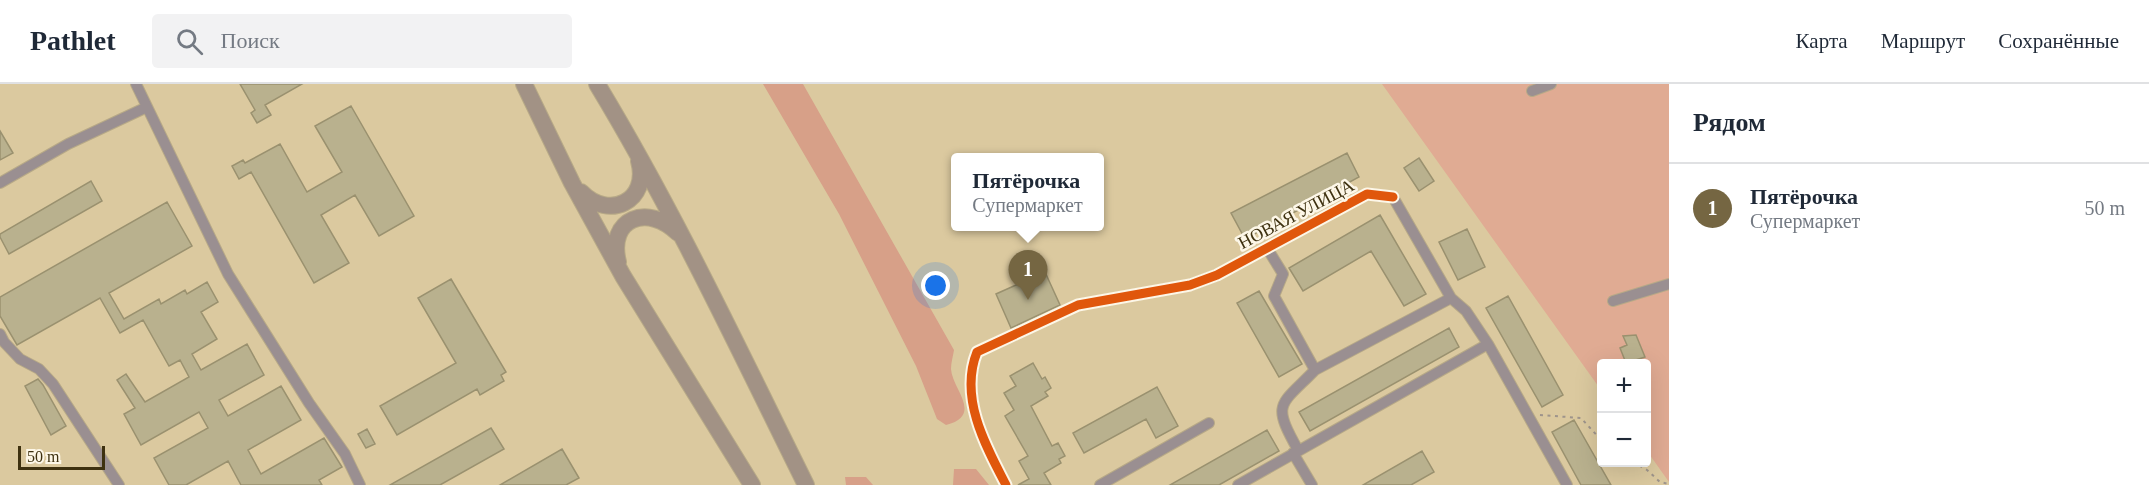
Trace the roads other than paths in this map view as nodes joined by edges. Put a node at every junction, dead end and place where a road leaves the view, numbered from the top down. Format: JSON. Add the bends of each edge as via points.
{"nodes":[{"id":1,"x":136,"y":84,"type":"edge"},
{"id":2,"x":524,"y":84,"type":"edge"},
{"id":3,"x":597,"y":84,"type":"edge"},
{"id":4,"x":1551,"y":84,"type":"edge"},
{"id":5,"x":1532,"y":91,"type":"dead end"},
{"id":6,"x":147,"y":107,"type":"junction"},
{"id":7,"x":634,"y":146,"type":"junction"},
{"id":8,"x":0,"y":183,"type":"edge"},
{"id":9,"x":572,"y":183,"type":"junction"},
{"id":10,"x":683,"y":238,"type":"junction"},
{"id":11,"x":1267,"y":248,"type":"junction"},
{"id":12,"x":623,"y":276,"type":"junction"},
{"id":13,"x":1669,"y":284,"type":"edge"},
{"id":14,"x":1451,"y":298,"type":"junction"},
{"id":15,"x":1613,"y":301,"type":"dead end"},
{"id":16,"x":0,"y":334,"type":"edge"},
{"id":17,"x":1488,"y":344,"type":"junction"},
{"id":18,"x":1315,"y":370,"type":"junction"},
{"id":19,"x":1209,"y":423,"type":"dead end"},
{"id":20,"x":1296,"y":452,"type":"junction"},
{"id":21,"x":119,"y":485,"type":"edge"},
{"id":22,"x":360,"y":485,"type":"edge"},
{"id":23,"x":752,"y":485,"type":"edge"},
{"id":24,"x":806,"y":485,"type":"edge"},
{"id":25,"x":1006,"y":485,"type":"edge"},
{"id":26,"x":1100,"y":485,"type":"edge"},
{"id":27,"x":1238,"y":485,"type":"edge"},
{"id":28,"x":1312,"y":485,"type":"edge"},
{"id":29,"x":1567,"y":485,"type":"edge"}],
"edges":[{"from":1,"to":6,"type":"street"},
{"from":2,"to":9,"type":"highway"},
{"from":3,"to":7,"type":"highway"},
{"from":4,"to":5,"type":"street"},
{"from":6,"to":8,"type":"street","via":[[68,144]]},
{"from":6,"to":22,"type":"street","via":[[228,274],[345,454]]},
{"from":7,"to":9,"type":"highway","via":[[642,172],[638,189],[628,202],[614,207],[597,205]]},
{"from":7,"to":10,"type":"highway"},
{"from":9,"to":12,"type":"highway"},
{"from":10,"to":12,"type":"highway","via":[[654,217],[639,217],[627,223],[615,246]]},
{"from":10,"to":24,"type":"highway"},
{"from":11,"to":14,"type":"street","name":"НОВАЯ УЛИЦА","via":[[1367,194],[1393,197]]},
{"from":11,"to":18,"type":"street","via":[[1283,274],[1274,296]]},
{"from":11,"to":25,"type":"street","name":"НОВАЯ УЛИЦА","via":[[1190,285],[1078,305],[977,352],[972,399],[992,458]]},
{"from":12,"to":23,"type":"highway"},
{"from":13,"to":15,"type":"street"},
{"from":14,"to":17,"type":"street","via":[[1466,310]]},
{"from":14,"to":18,"type":"street"},
{"from":16,"to":21,"type":"street","via":[[20,359],[39,369],[53,384]]},
{"from":17,"to":20,"type":"street"},
{"from":17,"to":29,"type":"street"},
{"from":18,"to":20,"type":"street","via":[[1281,407],[1284,426]]},
{"from":19,"to":26,"type":"street"},
{"from":20,"to":27,"type":"street"},
{"from":20,"to":28,"type":"street"}]}
